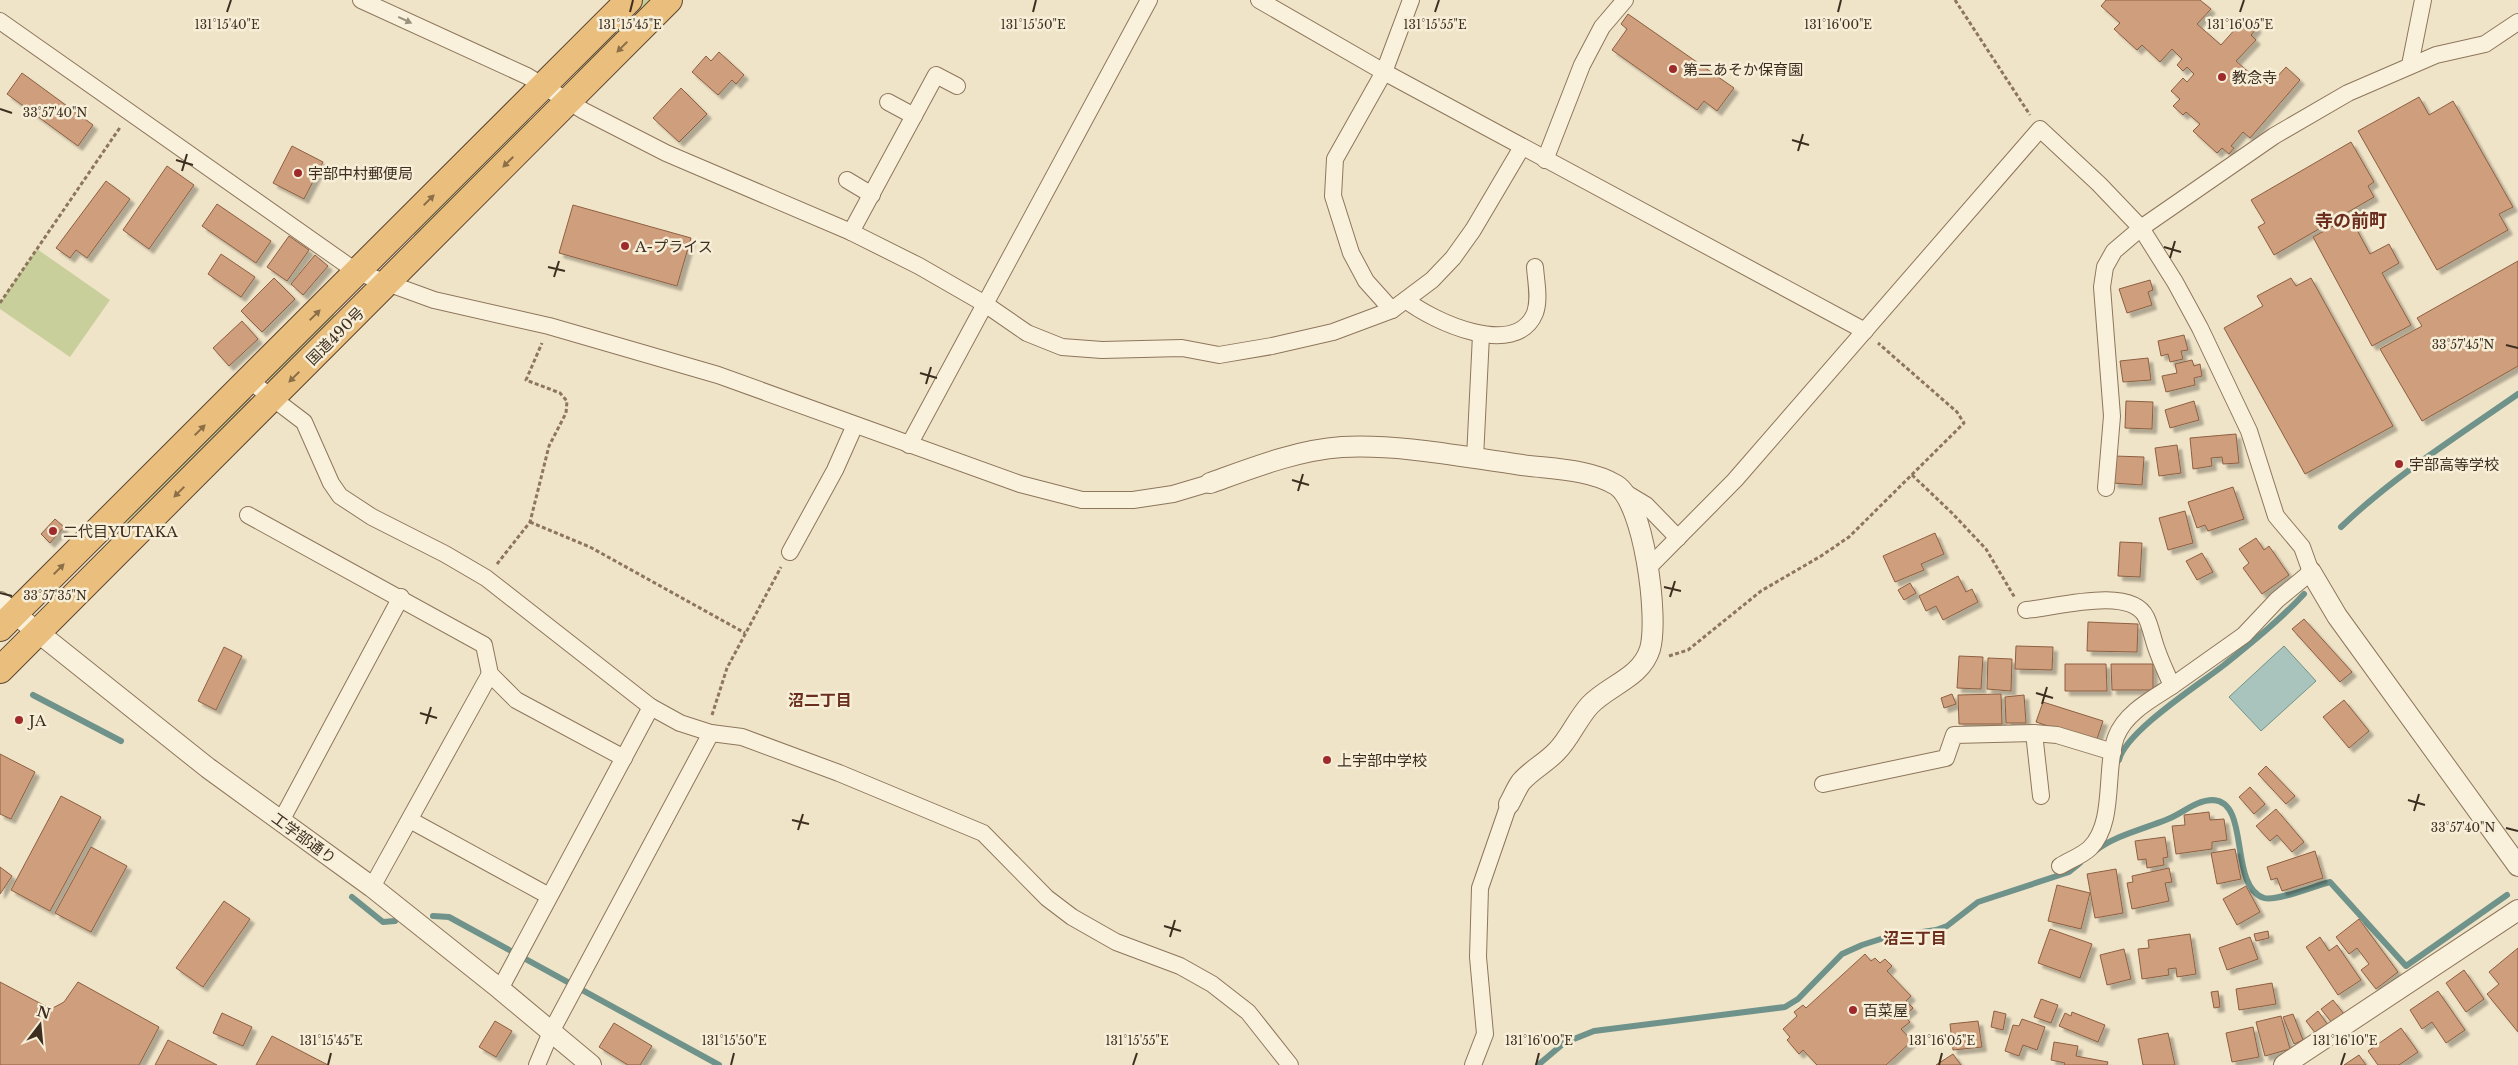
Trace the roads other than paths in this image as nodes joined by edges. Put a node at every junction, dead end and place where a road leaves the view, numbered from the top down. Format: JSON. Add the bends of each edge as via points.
{"nodes":[{"id":1,"x":361,"y":0,"type":"edge"},
{"id":2,"x":629,"y":0,"type":"edge"},
{"id":3,"x":669,"y":0,"type":"edge"},
{"id":4,"x":1149,"y":0,"type":"edge"},
{"id":5,"x":1260,"y":0,"type":"edge"},
{"id":6,"x":1410,"y":0,"type":"edge"},
{"id":7,"x":1625,"y":0,"type":"edge"},
{"id":8,"x":2423,"y":0,"type":"edge"},
{"id":9,"x":0,"y":21,"type":"edge"},
{"id":10,"x":2518,"y":22,"type":"edge"},
{"id":11,"x":2410,"y":65,"type":"junction"},
{"id":12,"x":1384,"y":72,"type":"junction"},
{"id":13,"x":544,"y":85,"type":"junction"},
{"id":14,"x":957,"y":86,"type":"dead end"},
{"id":15,"x":568,"y":101,"type":"junction"},
{"id":16,"x":888,"y":102,"type":"dead end"},
{"id":17,"x":914,"y":116,"type":"junction"},
{"id":18,"x":1522,"y":147,"type":"junction"},
{"id":19,"x":1545,"y":160,"type":"junction"},
{"id":20,"x":847,"y":180,"type":"dead end"},
{"id":21,"x":872,"y":195,"type":"junction"},
{"id":22,"x":2141,"y":228,"type":"junction"},
{"id":23,"x":851,"y":232,"type":"junction"},
{"id":24,"x":1536,"y":267,"type":"dead end"},
{"id":25,"x":357,"y":272,"type":"junction"},
{"id":26,"x":388,"y":283,"type":"junction"},
{"id":27,"x":1406,"y":300,"type":"junction"},
{"id":28,"x":985,"y":304,"type":"junction"},
{"id":29,"x":1392,"y":310,"type":"junction"},
{"id":30,"x":1865,"y":331,"type":"junction"},
{"id":31,"x":1481,"y":336,"type":"junction"},
{"id":32,"x":250,"y":381,"type":"junction"},
{"id":33,"x":273,"y":398,"type":"junction"},
{"id":34,"x":855,"y":425,"type":"junction"},
{"id":35,"x":909,"y":445,"type":"junction"},
{"id":36,"x":1475,"y":458,"type":"junction"},
{"id":37,"x":1210,"y":483,"type":"joint"},
{"id":38,"x":2106,"y":488,"type":"dead end"},
{"id":39,"x":1626,"y":493,"type":"junction"},
{"id":40,"x":248,"y":514,"type":"dead end"},
{"id":41,"x":1678,"y":538,"type":"junction"},
{"id":42,"x":790,"y":552,"type":"road end"},
{"id":43,"x":1648,"y":568,"type":"junction"},
{"id":44,"x":2311,"y":572,"type":"junction"},
{"id":45,"x":401,"y":597,"type":"junction"},
{"id":46,"x":2026,"y":610,"type":"road end"},
{"id":47,"x":5,"y":615,"type":"edge"},
{"id":48,"x":37,"y":633,"type":"junction"},
{"id":49,"x":0,"y":670,"type":"edge"},
{"id":50,"x":490,"y":674,"type":"junction"},
{"id":51,"x":2172,"y":686,"type":"junction"},
{"id":52,"x":651,"y":707,"type":"junction"},
{"id":53,"x":711,"y":733,"type":"junction"},
{"id":54,"x":2034,"y":733,"type":"junction"},
{"id":55,"x":2113,"y":752,"type":"junction"},
{"id":56,"x":624,"y":758,"type":"junction"},
{"id":57,"x":1823,"y":784,"type":"dead end"},
{"id":58,"x":2042,"y":796,"type":"dead end"},
{"id":59,"x":1509,"y":804,"type":"joint"},
{"id":60,"x":410,"y":820,"type":"junction"},
{"id":61,"x":281,"y":821,"type":"junction"},
{"id":62,"x":2060,"y":866,"type":"dead end"},
{"id":63,"x":2518,"y":866,"type":"edge"},
{"id":64,"x":372,"y":887,"type":"junction"},
{"id":65,"x":549,"y":896,"type":"junction"},
{"id":66,"x":2518,"y":910,"type":"edge"},
{"id":67,"x":500,"y":989,"type":"junction"},
{"id":68,"x":551,"y":1032,"type":"junction"},
{"id":69,"x":537,"y":1065,"type":"edge"},
{"id":70,"x":591,"y":1065,"type":"edge"},
{"id":71,"x":1290,"y":1065,"type":"edge"},
{"id":72,"x":1473,"y":1065,"type":"edge"},
{"id":73,"x":2284,"y":1065,"type":"edge"}],
"edges":[{"from":1,"to":13,"type":"street","one_way":true},
{"from":2,"to":13,"type":"highway","name":"国道490号"},
{"from":3,"to":15,"type":"highway","name":"国道490号","one_way":true},
{"from":4,"to":28,"type":"street"},
{"from":5,"to":12,"type":"street"},
{"from":6,"to":12,"type":"street"},
{"from":7,"to":19,"type":"street","via":[[1602,27],[1582,65]]},
{"from":8,"to":11,"type":"street"},
{"from":9,"to":25,"type":"street"},
{"from":10,"to":11,"type":"street","via":[[2485,44],[2436,55]]},
{"from":11,"to":22,"type":"street","via":[[2348,93],[2274,136]]},
{"from":12,"to":18,"type":"street"},
{"from":12,"to":29,"type":"street","via":[[1335,159],[1333,196],[1351,253],[1366,281]]},
{"from":13,"to":15,"type":"street"},
{"from":25,"to":13,"type":"highway","name":"国道490号","one_way":true},
{"from":14,"to":17,"type":"street","via":[[936,75]]},
{"from":15,"to":23,"type":"street","via":[[666,153]]},
{"from":15,"to":26,"type":"highway","name":"国道490号","one_way":true},
{"from":16,"to":17,"type":"street"},
{"from":17,"to":21,"type":"street"},
{"from":18,"to":19,"type":"street"},
{"from":18,"to":27,"type":"street","via":[[1453,258]]},
{"from":19,"to":30,"type":"street"},
{"from":20,"to":21,"type":"street"},
{"from":21,"to":23,"type":"street"},
{"from":22,"to":30,"type":"street","via":[[2040,129]]},
{"from":22,"to":38,"type":"street","via":[[2114,251],[2105,267],[2102,287],[2112,416]]},
{"from":22,"to":44,"type":"street","via":[[2200,328],[2249,430],[2276,516],[2302,547]]},
{"from":23,"to":28,"type":"street"},
{"from":24,"to":31,"type":"street","via":[[1538,300],[1529,323],[1521,330]]},
{"from":25,"to":26,"type":"street"},
{"from":32,"to":25,"type":"highway","name":"国道490号","one_way":true},
{"from":26,"to":33,"type":"highway","name":"国道490号","one_way":true},
{"from":26,"to":34,"type":"street","via":[[434,300],[549,326],[718,375]]},
{"from":27,"to":29,"type":"street"},
{"from":27,"to":31,"type":"street","via":[[1418,310]]},
{"from":28,"to":29,"type":"street","via":[[1027,333],[1062,347],[1102,350],[1182,348],[1219,355],[1333,332]]},
{"from":28,"to":35,"type":"street"},
{"from":30,"to":41,"type":"street","via":[[1735,480]]},
{"from":31,"to":36,"type":"street"},
{"from":32,"to":33,"type":"street"},
{"from":47,"to":32,"type":"highway","name":"国道490号","one_way":true},
{"from":33,"to":48,"type":"highway","name":"国道490号","one_way":true},
{"from":33,"to":52,"type":"street","via":[[304,422],[340,496],[372,517],[486,578]]},
{"from":34,"to":35,"type":"street"},
{"from":34,"to":42,"type":"street","via":[[835,470]]},
{"from":35,"to":37,"type":"street","via":[[1020,484],[1082,500],[1133,500],[1173,494]]},
{"from":36,"to":37,"type":"street","via":[[1396,449],[1342,448],[1278,460]]},
{"from":36,"to":39,"type":"street","via":[[1576,472],[1604,479]]},
{"from":39,"to":41,"type":"street","via":[[1646,505]]},
{"from":39,"to":43,"type":"street","via":[[1639,523]]},
{"from":40,"to":45,"type":"street"},
{"from":41,"to":43,"type":"street"},
{"from":43,"to":59,"type":"street","via":[[1652,622],[1650,647],[1644,663],[1590,706],[1557,751],[1520,783]]},
{"from":44,"to":51,"type":"street","via":[[2244,635]]},
{"from":44,"to":63,"type":"street","via":[[2337,616]]},
{"from":45,"to":50,"type":"street","via":[[484,645]]},
{"from":45,"to":61,"type":"street"},
{"from":46,"to":51,"type":"street","via":[[2047,609],[2078,600],[2133,605],[2146,615]]},
{"from":47,"to":48,"type":"street","name":"工学部通り"},
{"from":48,"to":49,"type":"highway","name":"国道490号"},
{"from":48,"to":61,"type":"street","name":"工学部通り","via":[[208,768]]},
{"from":50,"to":56,"type":"street","via":[[516,700]]},
{"from":50,"to":60,"type":"street"},
{"from":51,"to":55,"type":"street","via":[[2126,720],[2116,736]]},
{"from":52,"to":53,"type":"street","via":[[680,723]]},
{"from":52,"to":56,"type":"street"},
{"from":53,"to":68,"type":"street"},
{"from":53,"to":71,"type":"street","via":[[742,737],[983,833],[1047,898],[1072,917],[1116,942],[1180,966],[1212,984],[1248,1012]]},
{"from":54,"to":55,"type":"street","via":[[2057,735]]},
{"from":54,"to":57,"type":"street","via":[[1954,735],[1946,758]]},
{"from":54,"to":58,"type":"street"},
{"from":55,"to":62,"type":"street","via":[[2102,832],[2090,848]]},
{"from":56,"to":65,"type":"street"},
{"from":59,"to":72,"type":"street","via":[[1480,888],[1478,957],[1485,1034]]},
{"from":60,"to":64,"type":"street"},
{"from":60,"to":65,"type":"street"},
{"from":61,"to":64,"type":"street","name":"工学部通り"},
{"from":64,"to":67,"type":"street","name":"工学部通り"},
{"from":65,"to":67,"type":"street"},
{"from":66,"to":73,"type":"street"},
{"from":67,"to":68,"type":"street","name":"工学部通り"},
{"from":68,"to":69,"type":"street"},
{"from":68,"to":70,"type":"street","name":"工学部通り"}]}
